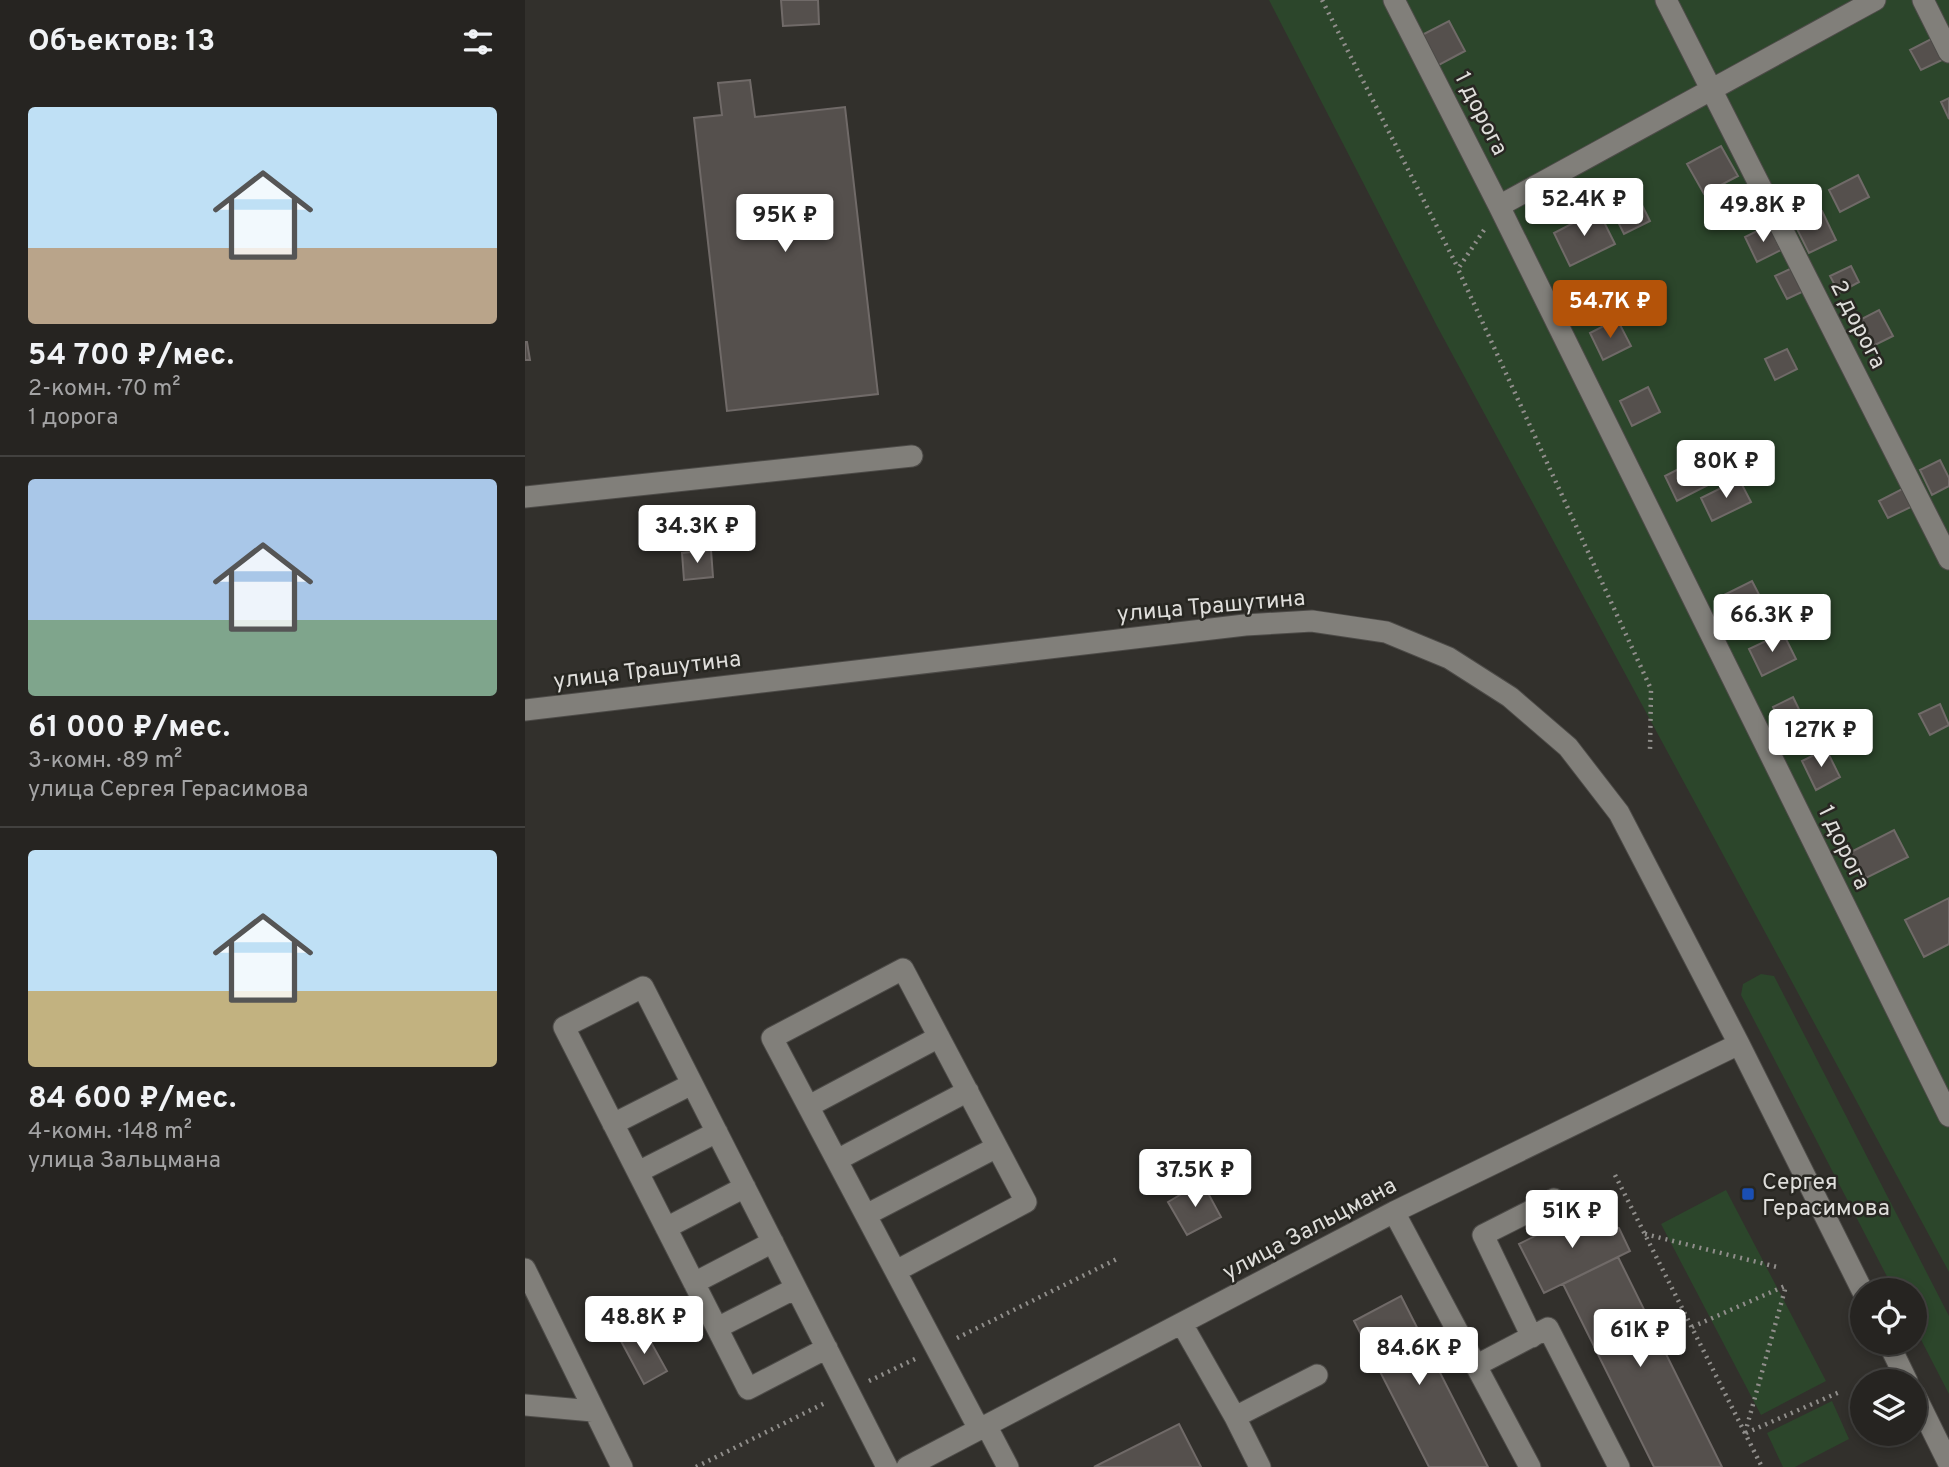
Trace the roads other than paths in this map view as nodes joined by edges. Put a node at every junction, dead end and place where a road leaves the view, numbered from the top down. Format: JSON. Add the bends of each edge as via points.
{"nodes":[{"id":1,"x":1394,"y":0,"type":"edge"},
{"id":2,"x":1666,"y":0,"type":"edge"},
{"id":3,"x":1875,"y":0,"type":"edge"},
{"id":4,"x":1923,"y":0,"type":"edge"},
{"id":5,"x":1949,"y":52,"type":"edge"},
{"id":6,"x":1711,"y":90,"type":"junction"},
{"id":7,"x":1499,"y":206,"type":"junction"},
{"id":8,"x":912,"y":456,"type":"dead end"},
{"id":9,"x":525,"y":497,"type":"edge"},
{"id":10,"x":1949,"y":559,"type":"edge"},
{"id":11,"x":525,"y":710,"type":"edge"},
{"id":12,"x":939,"y":1037,"type":"junction"},
{"id":13,"x":1739,"y":1044,"type":"junction"},
{"id":14,"x":692,"y":1084,"type":"junction"},
{"id":15,"x":968,"y":1091,"type":"junction"},
{"id":16,"x":809,"y":1106,"type":"junction"},
{"id":17,"x":1949,"y":1116,"type":"edge"},
{"id":18,"x":613,"y":1124,"type":"junction"},
{"id":19,"x":716,"y":1132,"type":"junction"},
{"id":20,"x":997,"y":1147,"type":"junction"},
{"id":21,"x":837,"y":1160,"type":"junction"},
{"id":22,"x":638,"y":1172,"type":"junction"},
{"id":23,"x":745,"y":1187,"type":"junction"},
{"id":24,"x":1554,"y":1199,"type":"dead end"},
{"id":25,"x":1394,"y":1212,"type":"junction"},
{"id":26,"x":866,"y":1215,"type":"junction"},
{"id":27,"x":666,"y":1227,"type":"junction"},
{"id":28,"x":773,"y":1242,"type":"junction"},
{"id":29,"x":525,"y":1269,"type":"edge"},
{"id":30,"x":896,"y":1271,"type":"junction"},
{"id":31,"x":1856,"y":1278,"type":"edge"},
{"id":32,"x":694,"y":1283,"type":"junction"},
{"id":33,"x":796,"y":1288,"type":"junction"},
{"id":34,"x":1182,"y":1324,"type":"junction"},
{"id":35,"x":717,"y":1328,"type":"junction"},
{"id":36,"x":1532,"y":1337,"type":"junction"},
{"id":37,"x":827,"y":1348,"type":"junction"},
{"id":38,"x":1477,"y":1365,"type":"junction"},
{"id":39,"x":1317,"y":1375,"type":"dead end"},
{"id":40,"x":525,"y":1405,"type":"edge"},
{"id":41,"x":593,"y":1410,"type":"junction"},
{"id":42,"x":1235,"y":1417,"type":"junction"},
{"id":43,"x":1927,"y":1419,"type":"edge"},
{"id":44,"x":983,"y":1427,"type":"junction"},
{"id":45,"x":1949,"y":1464,"type":"edge"},
{"id":46,"x":622,"y":1467,"type":"edge"},
{"id":47,"x":887,"y":1467,"type":"edge"},
{"id":48,"x":907,"y":1467,"type":"edge"},
{"id":49,"x":1009,"y":1467,"type":"edge"},
{"id":50,"x":1260,"y":1467,"type":"edge"},
{"id":51,"x":1529,"y":1467,"type":"edge"},
{"id":52,"x":1619,"y":1467,"type":"edge"}],
"edges":[{"from":1,"to":7,"type":"street","name":"1 дорога"},
{"from":2,"to":6,"type":"street","name":"2 дорога"},
{"from":3,"to":6,"type":"street"},
{"from":4,"to":5,"type":"street"},
{"from":6,"to":7,"type":"street"},
{"from":6,"to":10,"type":"street","name":"2 дорога"},
{"from":7,"to":17,"type":"street","name":"1 дорога"},
{"from":8,"to":9,"type":"street"},
{"from":11,"to":13,"type":"street","name":"улица Трашутина","via":[[1245,625],[1311,621],[1386,632],[1449,658],[1510,697],[1567,747],[1619,813]]},
{"from":12,"to":15,"type":"street"},
{"from":12,"to":16,"type":"street"},
{"from":12,"to":16,"type":"street","via":[[903,969],[772,1038]]},
{"from":13,"to":25,"type":"street","name":"улица Зальцмана"},
{"from":13,"to":31,"type":"street","name":"улица Трашутина"},
{"from":14,"to":18,"type":"street"},
{"from":14,"to":18,"type":"street","via":[[643,987],[564,1027]]},
{"from":14,"to":19,"type":"street"},
{"from":15,"to":20,"type":"street"},
{"from":15,"to":21,"type":"street"},
{"from":16,"to":21,"type":"street"},
{"from":18,"to":22,"type":"street"},
{"from":19,"to":22,"type":"street"},
{"from":19,"to":23,"type":"street"},
{"from":20,"to":26,"type":"street"},
{"from":20,"to":30,"type":"street","via":[[1026,1202]]},
{"from":21,"to":26,"type":"street"},
{"from":22,"to":27,"type":"street"},
{"from":23,"to":27,"type":"street"},
{"from":23,"to":28,"type":"street"},
{"from":24,"to":36,"type":"street","via":[[1483,1235]]},
{"from":25,"to":34,"type":"street","name":"улица Зальцмана"},
{"from":25,"to":38,"type":"street"},
{"from":26,"to":30,"type":"street"},
{"from":27,"to":32,"type":"street"},
{"from":28,"to":32,"type":"street"},
{"from":28,"to":33,"type":"street"},
{"from":29,"to":41,"type":"street"},
{"from":30,"to":44,"type":"street"},
{"from":32,"to":35,"type":"street"},
{"from":33,"to":35,"type":"street"},
{"from":33,"to":37,"type":"street"},
{"from":34,"to":42,"type":"street"},
{"from":34,"to":44,"type":"street","name":"улица Зальцмана"},
{"from":35,"to":37,"type":"street","via":[[748,1389]]},
{"from":36,"to":38,"type":"street"},
{"from":36,"to":52,"type":"street","via":[[1548,1328]]},
{"from":37,"to":47,"type":"street"},
{"from":38,"to":51,"type":"street"},
{"from":39,"to":42,"type":"street"},
{"from":40,"to":41,"type":"street"},
{"from":41,"to":46,"type":"street"},
{"from":42,"to":50,"type":"street"},
{"from":43,"to":45,"type":"street"},
{"from":44,"to":48,"type":"street","name":"улица Зальцмана"},
{"from":44,"to":49,"type":"street"}]}
